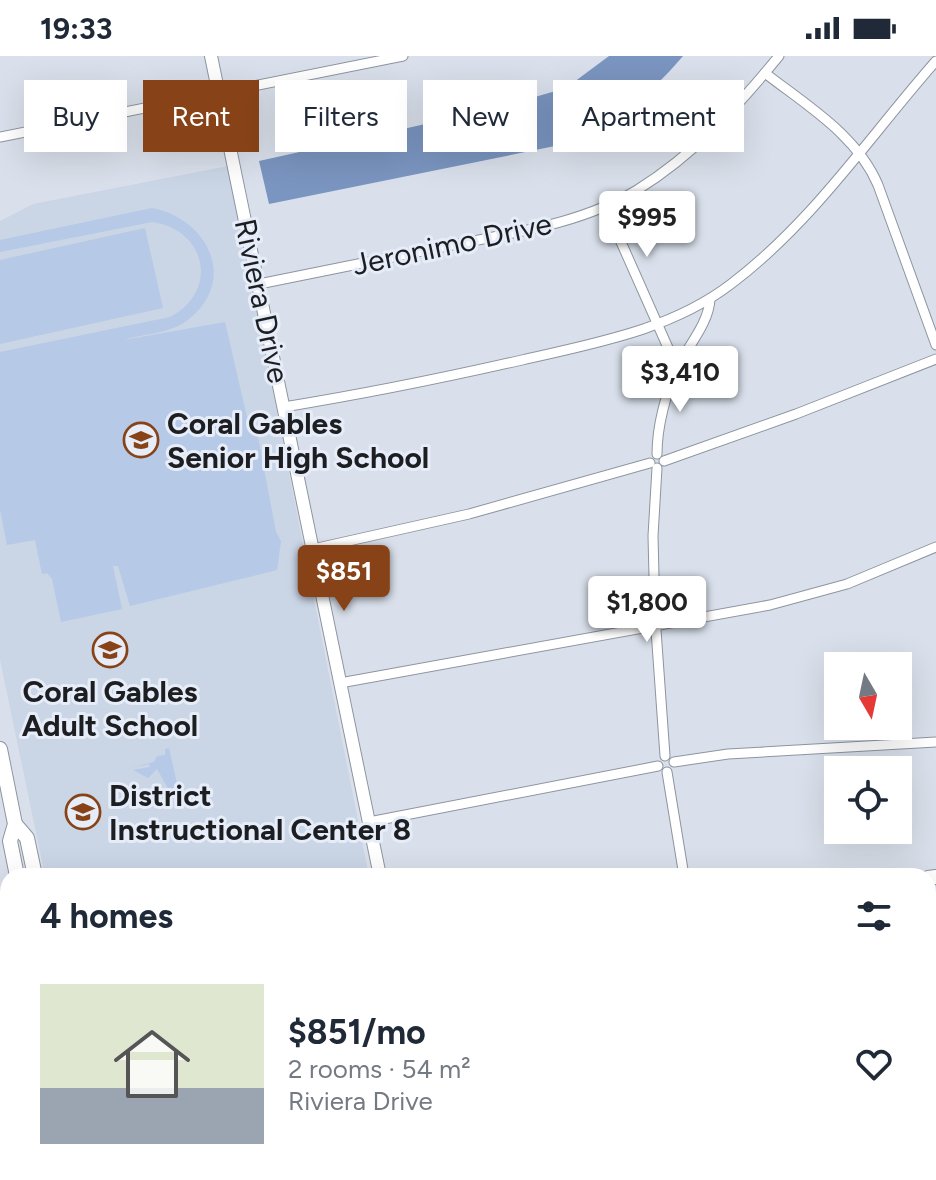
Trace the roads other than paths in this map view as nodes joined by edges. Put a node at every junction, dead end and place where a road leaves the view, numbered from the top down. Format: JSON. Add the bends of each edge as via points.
{"nodes":[{"id":1,"x":211,"y":56,"type":"edge"},
{"id":2,"x":403,"y":56,"type":"edge"},
{"id":3,"x":779,"y":56,"type":"edge"},
{"id":4,"x":936,"y":61,"type":"edge"},
{"id":5,"x":765,"y":73,"type":"junction"},
{"id":6,"x":216,"y":80,"type":"edge"},
{"id":7,"x":259,"y":85,"type":"edge"},
{"id":8,"x":143,"y":108,"type":"edge"},
{"id":9,"x":0,"y":137,"type":"edge"},
{"id":10,"x":231,"y":152,"type":"edge"},
{"id":11,"x":861,"y":152,"type":"junction"},
{"id":12,"x":605,"y":206,"type":"junction"},
{"id":13,"x":259,"y":284,"type":"junction"},
{"id":14,"x":710,"y":299,"type":"junction"},
{"id":15,"x":658,"y":325,"type":"junction"},
{"id":16,"x":936,"y":345,"type":"edge"},
{"id":17,"x":936,"y":359,"type":"edge"},
{"id":18,"x":677,"y":368,"type":"junction"},
{"id":19,"x":284,"y":407,"type":"junction"},
{"id":20,"x":657,"y":462,"type":"junction"},
{"id":21,"x":936,"y":547,"type":"edge"},
{"id":22,"x":313,"y":549,"type":"junction"},
{"id":23,"x":655,"y":626,"type":"junction"},
{"id":24,"x":340,"y":683,"type":"junction"},
{"id":25,"x":936,"y":742,"type":"edge"},
{"id":26,"x":0,"y":749,"type":"edge"},
{"id":27,"x":665,"y":756,"type":"junction"},
{"id":28,"x":674,"y":762,"type":"junction"},
{"id":29,"x":658,"y":766,"type":"junction"},
{"id":30,"x":667,"y":772,"type":"junction"},
{"id":31,"x":3,"y":776,"type":"edge"},
{"id":32,"x":369,"y":822,"type":"junction"},
{"id":33,"x":15,"y":824,"type":"junction"},
{"id":34,"x":15,"y":868,"type":"edge"},
{"id":35,"x":33,"y":868,"type":"edge"},
{"id":36,"x":378,"y":868,"type":"edge"},
{"id":37,"x":683,"y":868,"type":"edge"}],
"edges":[{"from":1,"to":6,"type":"street","name":"Riviera Drive"},
{"from":2,"to":7,"type":"street"},
{"from":3,"to":5,"type":"street","name":"Jeronimo Drive"},
{"from":4,"to":11,"type":"street"},
{"from":5,"to":11,"type":"street"},
{"from":5,"to":12,"type":"street","name":"Jeronimo Drive","via":[[686,155],[638,190]]},
{"from":8,"to":9,"type":"street"},
{"from":10,"to":13,"type":"street","name":"Riviera Drive"},
{"from":11,"to":14,"type":"street","via":[[796,227]]},
{"from":11,"to":16,"type":"street"},
{"from":12,"to":13,"type":"street","name":"Jeronimo Drive","via":[[537,228]]},
{"from":12,"to":15,"type":"street"},
{"from":13,"to":19,"type":"street","name":"Riviera Drive"},
{"from":14,"to":15,"type":"street"},
{"from":14,"to":18,"type":"street","via":[[708,313]]},
{"from":15,"to":18,"type":"street"},
{"from":15,"to":19,"type":"street","via":[[468,372]]},
{"from":17,"to":20,"type":"street"},
{"from":18,"to":20,"type":"street","via":[[662,417]]},
{"from":19,"to":22,"type":"street","name":"Riviera Drive"},
{"from":20,"to":22,"type":"street","via":[[469,514]]},
{"from":20,"to":23,"type":"street"},
{"from":21,"to":23,"type":"street","via":[[809,596]]},
{"from":22,"to":24,"type":"street","name":"Riviera Drive"},
{"from":23,"to":24,"type":"street"},
{"from":23,"to":27,"type":"street"},
{"from":24,"to":32,"type":"street","name":"Riviera Drive"},
{"from":25,"to":28,"type":"street"},
{"from":26,"to":31,"type":"main road"},
{"from":27,"to":28,"type":"street"},
{"from":27,"to":29,"type":"street"},
{"from":28,"to":30,"type":"street"},
{"from":29,"to":30,"type":"street"},
{"from":29,"to":32,"type":"street"},
{"from":30,"to":37,"type":"street"},
{"from":31,"to":33,"type":"main road"},
{"from":32,"to":36,"type":"street","name":"Riviera Drive"},
{"from":33,"to":34,"type":"main road","via":[[10,841]]},
{"from":33,"to":35,"type":"main road","via":[[27,838]]}]}
